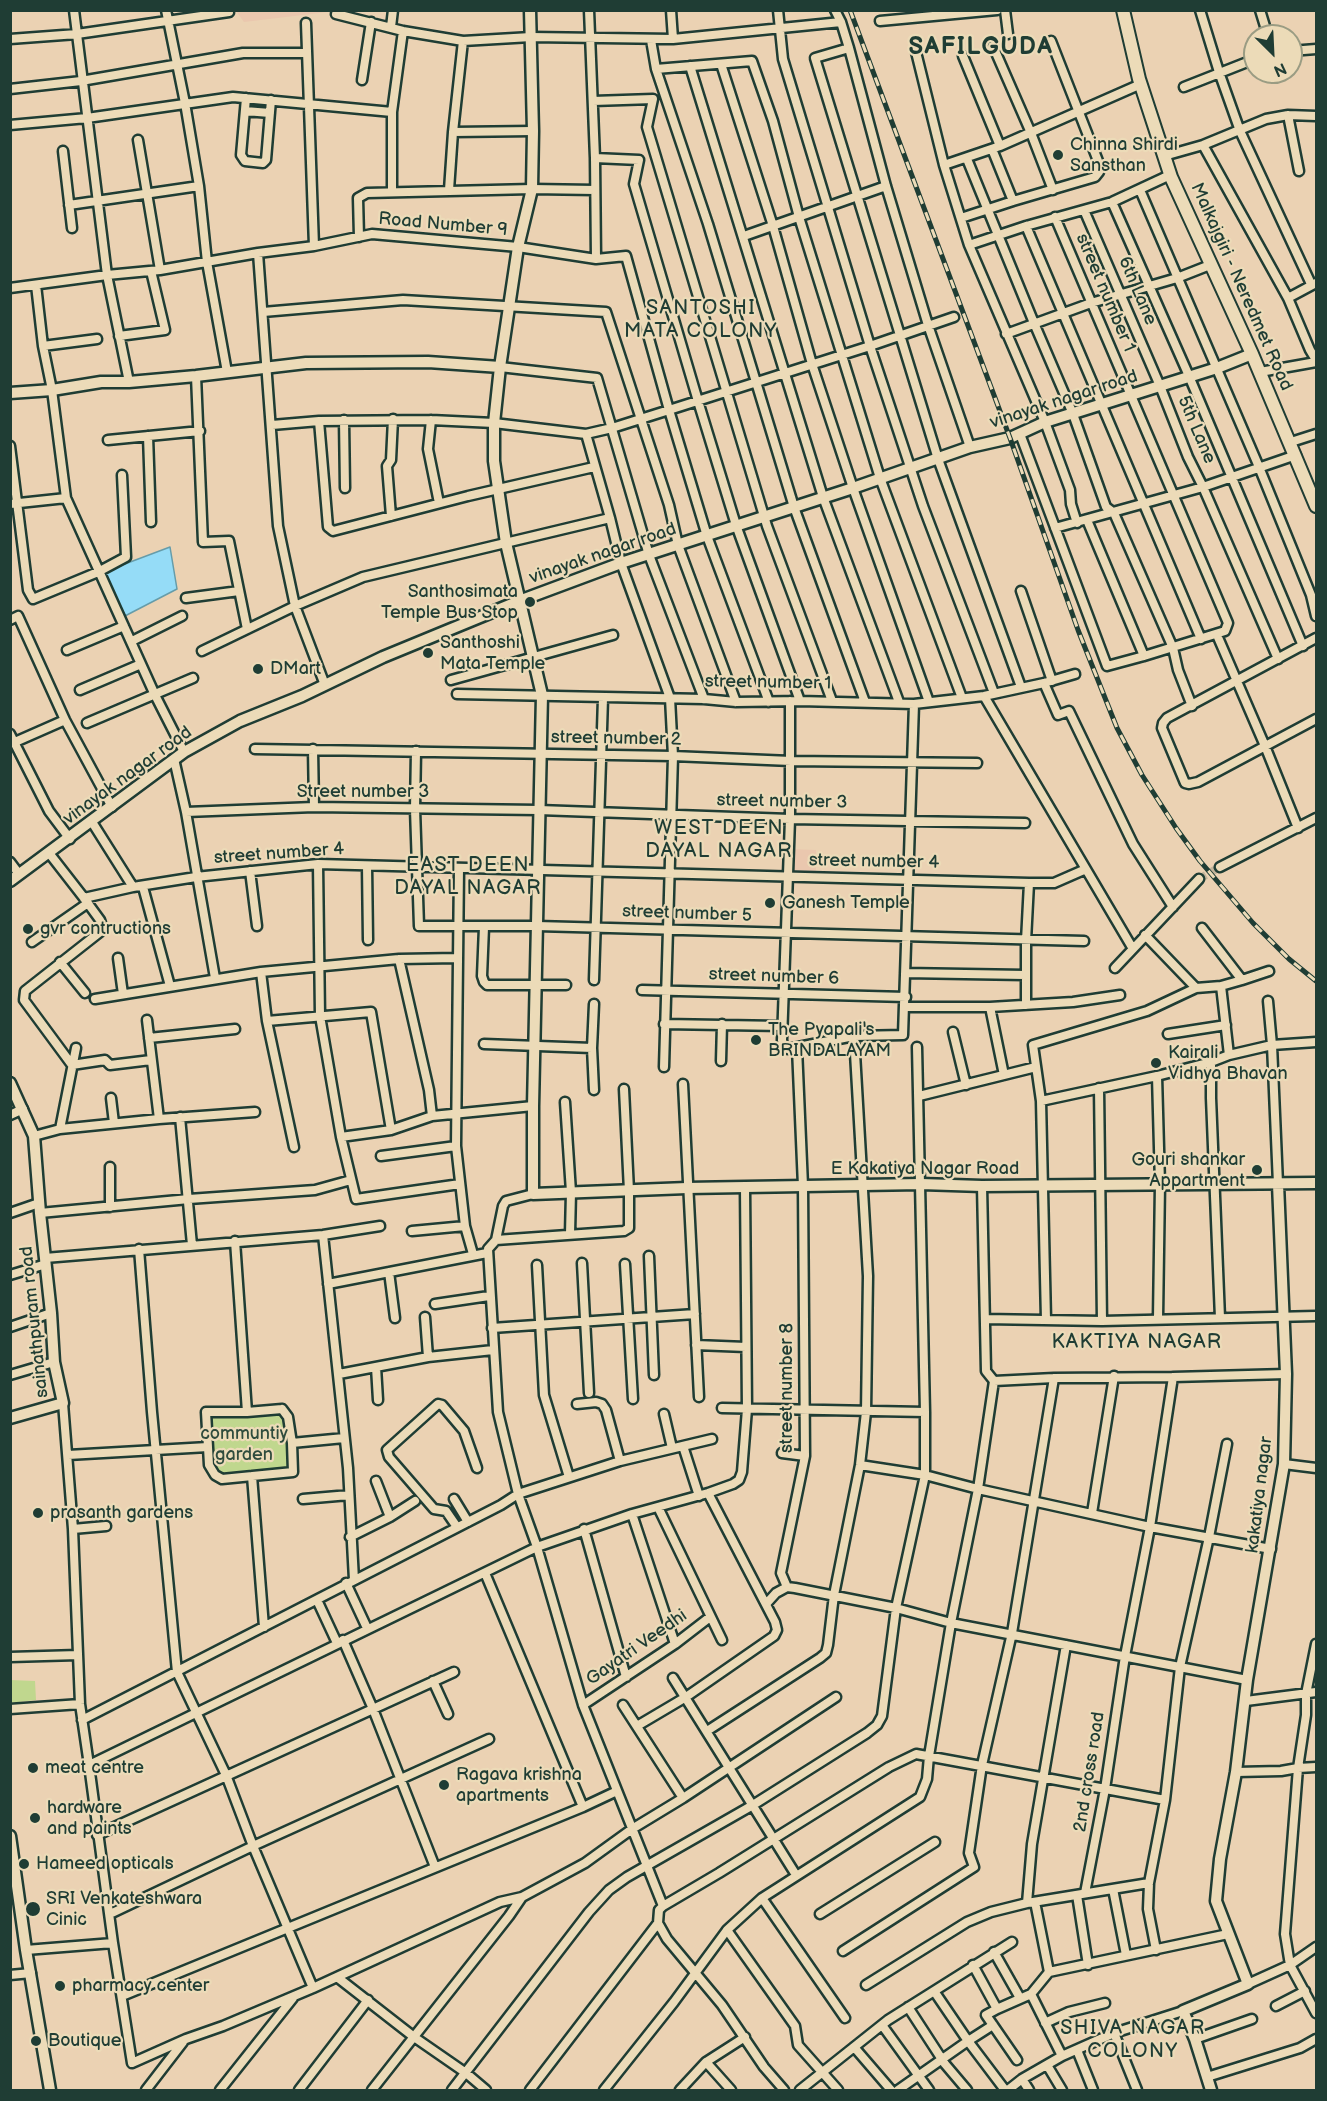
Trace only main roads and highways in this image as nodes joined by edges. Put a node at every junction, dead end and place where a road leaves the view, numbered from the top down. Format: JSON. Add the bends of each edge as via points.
{"nodes":[{"id":1,"x":1123,"y":10,"type":"edge"},
{"id":2,"x":1317,"y":506,"type":"edge"}],
"edges":[{"from":1,"to":2,"type":"main road","name":"Malkajgiri - Neredmet Road","via":[[1170,175]]}]}
